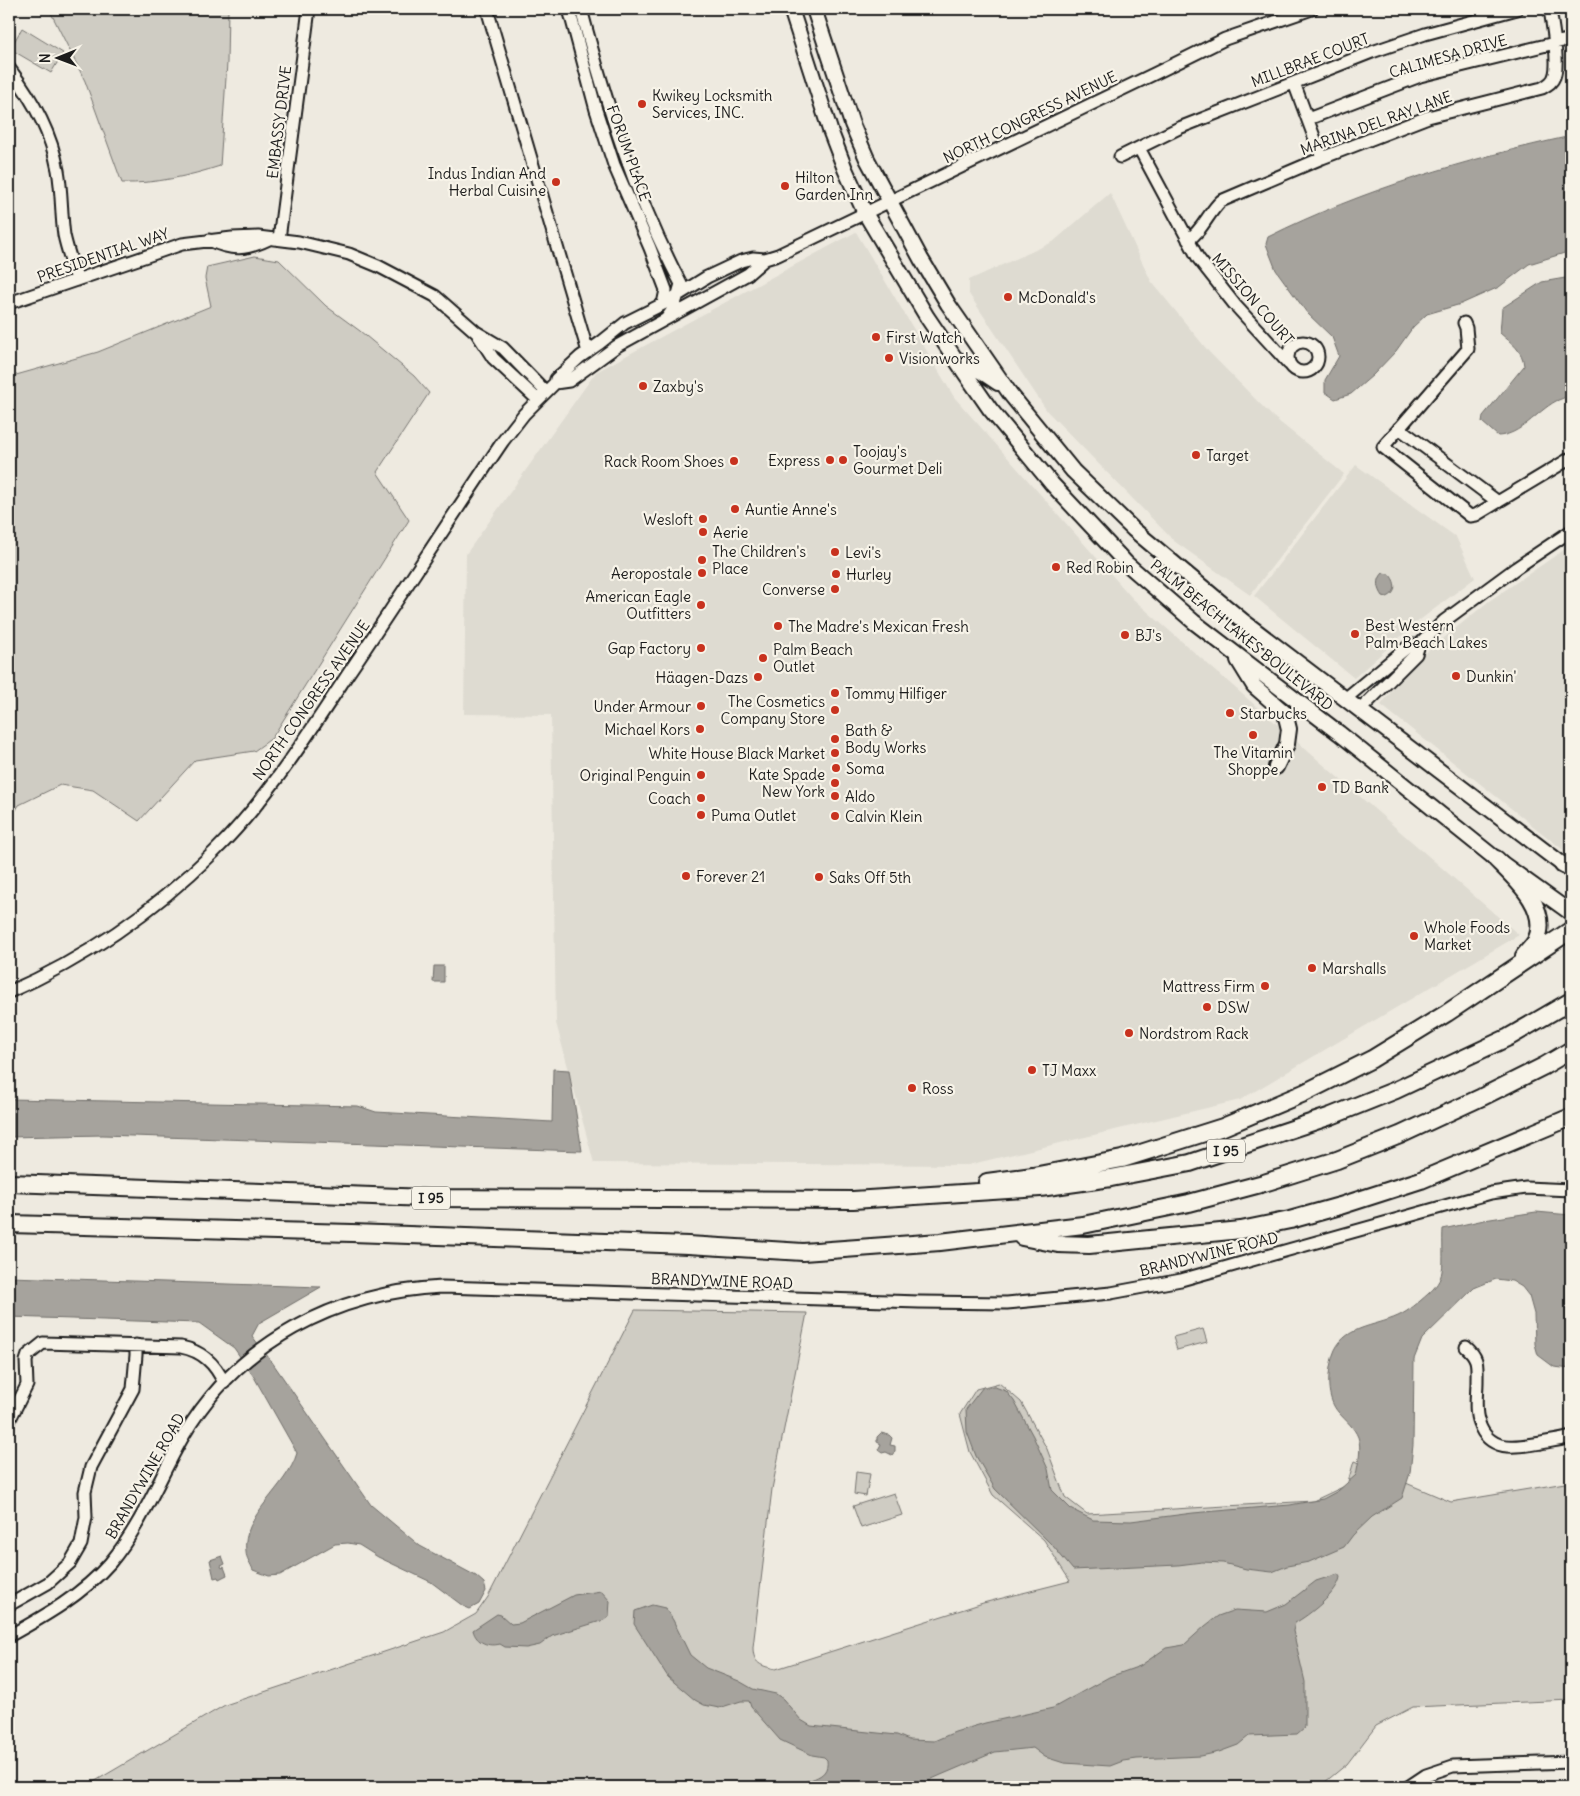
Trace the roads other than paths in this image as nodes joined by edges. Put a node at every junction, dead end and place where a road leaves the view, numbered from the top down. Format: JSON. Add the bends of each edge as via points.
{"nodes":[{"id":1,"x":309,"y":9,"type":"edge"},
{"id":2,"x":487,"y":9,"type":"edge"},
{"id":3,"x":569,"y":9,"type":"edge"},
{"id":4,"x":581,"y":9,"type":"edge"},
{"id":5,"x":791,"y":9,"type":"edge"},
{"id":6,"x":814,"y":9,"type":"edge"},
{"id":7,"x":1312,"y":9,"type":"edge"},
{"id":8,"x":1518,"y":9,"type":"edge"},
{"id":9,"x":1550,"y":9,"type":"edge"},
{"id":10,"x":1571,"y":39,"type":"edge"},
{"id":11,"x":1555,"y":42,"type":"junction"},
{"id":12,"x":9,"y":68,"type":"edge"},
{"id":13,"x":1294,"y":83,"type":"junction"},
{"id":14,"x":1308,"y":119,"type":"junction"},
{"id":15,"x":1138,"y":148,"type":"junction"},
{"id":16,"x":1120,"y":157,"type":"dead end"},
{"id":17,"x":1322,"y":158,"type":"junction"},
{"id":18,"x":889,"y":201,"type":"junction"},
{"id":19,"x":865,"y":213,"type":"junction"},
{"id":20,"x":274,"y":239,"type":"junction"},
{"id":21,"x":1188,"y":240,"type":"junction"},
{"id":22,"x":764,"y":259,"type":"junction"},
{"id":23,"x":77,"y":280,"type":"junction"},
{"id":24,"x":678,"y":295,"type":"junction"},
{"id":25,"x":9,"y":303,"type":"edge"},
{"id":26,"x":663,"y":304,"type":"junction"},
{"id":27,"x":666,"y":319,"type":"junction"},
{"id":28,"x":1464,"y":323,"type":"dead end"},
{"id":29,"x":588,"y":352,"type":"junction"},
{"id":30,"x":956,"y":360,"type":"junction"},
{"id":31,"x":1289,"y":364,"type":"dead end"},
{"id":32,"x":555,"y":383,"type":"junction"},
{"id":33,"x":1012,"y":395,"type":"junction"},
{"id":34,"x":542,"y":396,"type":"junction"},
{"id":35,"x":1399,"y":428,"type":"junction"},
{"id":36,"x":1571,"y":458,"type":"edge"},
{"id":37,"x":1498,"y":502,"type":"junction"},
{"id":38,"x":1571,"y":530,"type":"edge"},
{"id":39,"x":1419,"y":645,"type":"junction"},
{"id":40,"x":1234,"y":652,"type":"junction"},
{"id":41,"x":1346,"y":699,"type":"junction"},
{"id":42,"x":1360,"y":710,"type":"junction"},
{"id":43,"x":1276,"y":767,"type":"dead end"},
{"id":44,"x":1496,"y":859,"type":"junction"},
{"id":45,"x":1569,"y":868,"type":"edge"},
{"id":46,"x":1571,"y":914,"type":"edge"},
{"id":47,"x":1571,"y":930,"type":"edge"},
{"id":48,"x":1509,"y":972,"type":"junction"},
{"id":49,"x":9,"y":992,"type":"edge"},
{"id":50,"x":1571,"y":1001,"type":"edge"},
{"id":51,"x":1571,"y":1050,"type":"edge"},
{"id":52,"x":1571,"y":1117,"type":"edge"},
{"id":53,"x":9,"y":1183,"type":"edge"},
{"id":54,"x":1571,"y":1190,"type":"edge"},
{"id":55,"x":853,"y":1200,"type":"junction"},
{"id":56,"x":9,"y":1224,"type":"edge"},
{"id":57,"x":1005,"y":1233,"type":"junction"},
{"id":58,"x":136,"y":1345,"type":"junction"},
{"id":59,"x":1466,"y":1347,"type":"dead end"},
{"id":60,"x":224,"y":1383,"type":"junction"},
{"id":61,"x":9,"y":1421,"type":"edge"},
{"id":62,"x":1571,"y":1438,"type":"edge"},
{"id":63,"x":9,"y":1605,"type":"edge"},
{"id":64,"x":9,"y":1636,"type":"edge"},
{"id":65,"x":1571,"y":1762,"type":"edge"},
{"id":66,"x":1408,"y":1787,"type":"edge"}],
"edges":[{"from":1,"to":20,"type":"street","name":"EMBASSY DRIVE"},
{"from":2,"to":29,"type":"street"},
{"from":3,"to":26,"type":"street","name":"FORUM PLACE","via":[[614,165],[666,290]]},
{"from":4,"to":24,"type":"street","name":"FORUM PLACE","via":[[609,107],[638,189],[681,284]]},
{"from":5,"to":19,"type":"main road","name":"PALM BEACH LAKES BOULEVARD","via":[[830,130]]},
{"from":6,"to":18,"type":"main road","name":"PALM BEACH LAKES BOULEVARD","via":[[852,124]]},
{"from":7,"to":18,"type":"street","name":"NORTH CONGRESS AVENUE","via":[[1225,39]]},
{"from":8,"to":13,"type":"street","name":"MILLBRAE COURT","via":[[1425,34]]},
{"from":9,"to":11,"type":"street","name":"MARINA DEL RAY LANE"},
{"from":10,"to":11,"type":"street","name":"CALIMESA DRIVE"},
{"from":11,"to":14,"type":"street","name":"CALIMESA DRIVE","via":[[1420,76]]},
{"from":11,"to":17,"type":"street","name":"MARINA DEL RAY LANE","via":[[1555,77],[1542,88],[1428,118]]},
{"from":12,"to":23,"type":"street","via":[[36,110],[52,148],[58,170],[64,237]]},
{"from":13,"to":14,"type":"street"},
{"from":13,"to":15,"type":"street","name":"MILLBRAE COURT"},
{"from":14,"to":17,"type":"street"},
{"from":15,"to":16,"type":"street","name":"MILLBRAE COURT"},
{"from":15,"to":21,"type":"street","name":"MISSION COURT"},
{"from":17,"to":21,"type":"street","name":"MARINA DEL RAY LANE","via":[[1221,202],[1213,208],[1197,234]]},
{"from":18,"to":19,"type":"street","name":"NORTH CONGRESS AVENUE"},
{"from":18,"to":33,"type":"main road","name":"PALM BEACH LAKES BOULEVARD","via":[[948,304]]},
{"from":19,"to":22,"type":"street","name":"NORTH CONGRESS AVENUE"},
{"from":19,"to":30,"type":"main road","name":"PALM BEACH LAKES BOULEVARD"},
{"from":20,"to":23,"type":"street","name":"PRESIDENTIAL WAY","via":[[258,232],[222,233]]},
{"from":20,"to":34,"type":"street","name":"PRESIDENTIAL WAY","via":[[349,254],[435,296],[476,332],[503,348]]},
{"from":21,"to":31,"type":"street","name":"MISSION COURT","via":[[1235,305]]},
{"from":22,"to":24,"type":"street","name":"NORTH CONGRESS AVENUE","via":[[741,261]]},
{"from":22,"to":27,"type":"street","name":"NORTH CONGRESS AVENUE","via":[[748,274]]},
{"from":23,"to":25,"type":"street","name":"PRESIDENTIAL WAY"},
{"from":24,"to":26,"type":"street","name":"NORTH CONGRESS AVENUE"},
{"from":24,"to":27,"type":"street"},
{"from":26,"to":29,"type":"street","name":"NORTH CONGRESS AVENUE","via":[[625,322]]},
{"from":27,"to":32,"type":"street","name":"NORTH CONGRESS AVENUE","via":[[617,346],[568,381]]},
{"from":28,"to":35,"type":"street","via":[[1468,349]]},
{"from":29,"to":32,"type":"street","name":"NORTH CONGRESS AVENUE"},
{"from":30,"to":33,"type":"main road","via":[[984,373]]},
{"from":30,"to":40,"type":"main road","name":"PALM BEACH LAKES BOULEVARD","via":[[1021,448],[1090,525],[1135,571]]},
{"from":32,"to":34,"type":"street","name":"NORTH CONGRESS AVENUE"},
{"from":33,"to":41,"type":"main road","name":"PALM BEACH LAKES BOULEVARD","via":[[1073,471],[1134,530],[1243,621]]},
{"from":34,"to":49,"type":"street","name":"NORTH CONGRESS AVENUE","via":[[502,441],[296,753],[231,834],[137,918],[78,958]]},
{"from":35,"to":37,"type":"street"},
{"from":35,"to":37,"type":"street","via":[[1383,447],[1470,516]]},
{"from":36,"to":37,"type":"street"},
{"from":38,"to":39,"type":"street","via":[[1444,622]]},
{"from":39,"to":41,"type":"street","via":[[1410,645]]},
{"from":39,"to":42,"type":"street","via":[[1416,654]]},
{"from":40,"to":43,"type":"main road","via":[[1254,686],[1285,713],[1289,729],[1287,744]]},
{"from":40,"to":44,"type":"main road","name":"PALM BEACH LAKES BOULEVARD"},
{"from":41,"to":42,"type":"main road","name":"PALM BEACH LAKES BOULEVARD"},
{"from":42,"to":45,"type":"main road","name":"PALM BEACH LAKES BOULEVARD"},
{"from":44,"to":46,"type":"main road","name":"PALM BEACH LAKES BOULEVARD"},
{"from":44,"to":48,"type":"highway","via":[[1526,889],[1538,918],[1536,941]]},
{"from":47,"to":48,"type":"highway"},
{"from":48,"to":55,"type":"highway","via":[[1372,1059],[1304,1093],[1223,1127],[1122,1159],[1033,1176]]},
{"from":50,"to":55,"type":"highway","number":"I 95","via":[[1509,1037],[1396,1090],[1331,1116],[1190,1163],[1040,1188]]},
{"from":51,"to":57,"type":"highway","via":[[1482,1097],[1337,1160],[1190,1203],[1083,1225]]},
{"from":52,"to":57,"type":"highway","via":[[1421,1180],[1290,1220],[1240,1230],[1089,1245],[1058,1244]]},
{"from":53,"to":55,"type":"highway","number":"I 95","via":[[428,1198]]},
{"from":54,"to":60,"type":"street","name":"BRANDYWINE ROAD","via":[[1526,1188],[1491,1193],[1181,1280],[1111,1293],[1007,1303],[448,1288],[393,1292],[345,1304],[300,1324],[262,1348]]},
{"from":56,"to":57,"type":"highway","via":[[352,1233],[803,1252],[940,1242]]},
{"from":58,"to":60,"type":"street","via":[[181,1346],[194,1350],[214,1366]]},
{"from":58,"to":61,"type":"street","via":[[43,1343],[28,1355],[27,1386]]},
{"from":58,"to":63,"type":"street","via":[[132,1389],[92,1467],[85,1492],[86,1517],[81,1544],[70,1563],[48,1583]]},
{"from":59,"to":62,"type":"street","via":[[1474,1354],[1477,1368],[1477,1416],[1489,1438],[1499,1445],[1512,1447]]},
{"from":60,"to":64,"type":"street","name":"BRANDYWINE ROAD","via":[[184,1434],[140,1520],[110,1563],[67,1602]]},
{"from":65,"to":66,"type":"street","via":[[1453,1766],[1426,1775]]}]}
